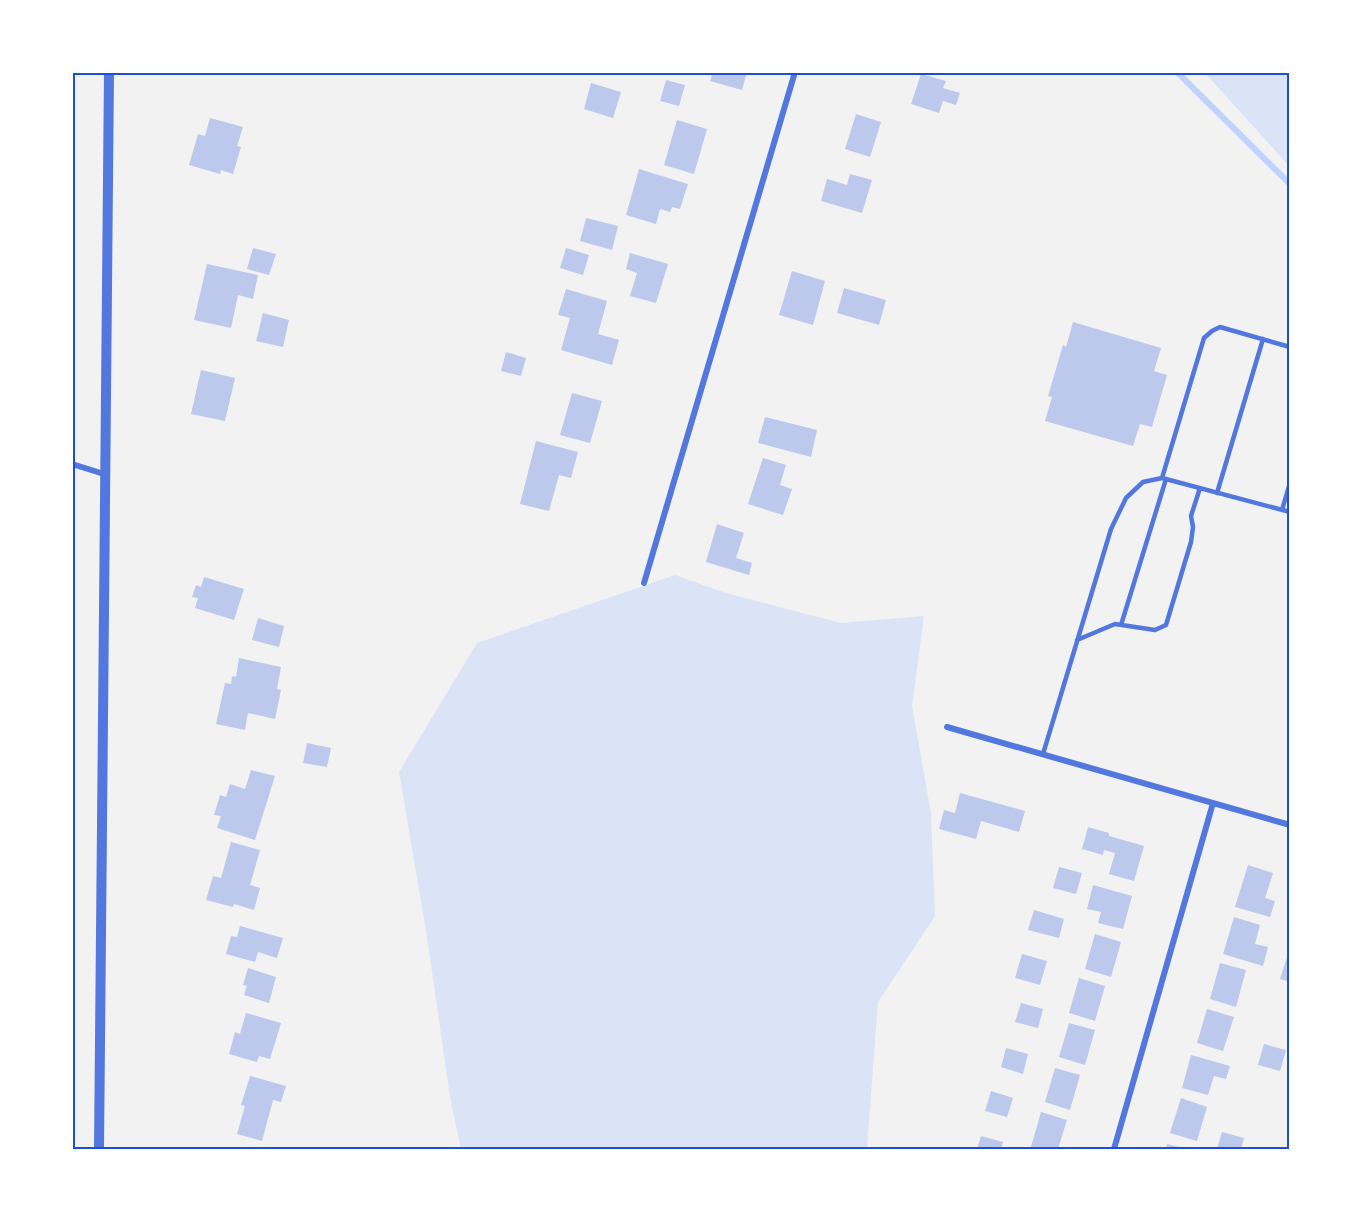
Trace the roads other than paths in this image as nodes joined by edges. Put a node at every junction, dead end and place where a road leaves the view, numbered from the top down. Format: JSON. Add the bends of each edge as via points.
{"nodes":[{"id":1,"x":109,"y":72,"type":"edge"},
{"id":2,"x":795,"y":72,"type":"edge"},
{"id":3,"x":1263,"y":339,"type":"junction"},
{"id":4,"x":1290,"y":347,"type":"edge"},
{"id":5,"x":72,"y":464,"type":"edge"},
{"id":6,"x":104,"y":474,"type":"junction"},
{"id":7,"x":1164,"y":478,"type":"junction"},
{"id":8,"x":1290,"y":483,"type":"edge"},
{"id":9,"x":1200,"y":488,"type":"junction"},
{"id":10,"x":1218,"y":493,"type":"junction"},
{"id":11,"x":1282,"y":510,"type":"junction"},
{"id":12,"x":1290,"y":512,"type":"edge"},
{"id":13,"x":644,"y":583,"type":"dead end"},
{"id":14,"x":1121,"y":625,"type":"junction"},
{"id":15,"x":1077,"y":640,"type":"junction"},
{"id":16,"x":947,"y":726,"type":"dead end"},
{"id":17,"x":1043,"y":754,"type":"junction"},
{"id":18,"x":1213,"y":803,"type":"junction"},
{"id":19,"x":1290,"y":825,"type":"edge"},
{"id":20,"x":99,"y":1149,"type":"edge"},
{"id":21,"x":1114,"y":1149,"type":"edge"}],
"edges":[{"from":1,"to":6,"type":"street"},
{"from":2,"to":13,"type":"street"},
{"from":3,"to":4,"type":"lane"},
{"from":3,"to":7,"type":"lane","via":[[1221,327],[1204,338]]},
{"from":3,"to":10,"type":"lane"},
{"from":5,"to":6,"type":"street"},
{"from":6,"to":20,"type":"street"},
{"from":7,"to":9,"type":"lane"},
{"from":7,"to":14,"type":"lane"},
{"from":7,"to":15,"type":"lane","via":[[1143,482],[1126,498],[1111,529]]},
{"from":8,"to":11,"type":"lane"},
{"from":9,"to":10,"type":"lane"},
{"from":9,"to":14,"type":"lane","via":[[1191,516],[1191,542],[1166,626],[1155,630]]},
{"from":10,"to":11,"type":"lane"},
{"from":11,"to":12,"type":"lane"},
{"from":14,"to":15,"type":"lane"},
{"from":15,"to":17,"type":"lane"},
{"from":16,"to":17,"type":"street"},
{"from":17,"to":18,"type":"street"},
{"from":18,"to":19,"type":"street"},
{"from":18,"to":21,"type":"street"}]}
